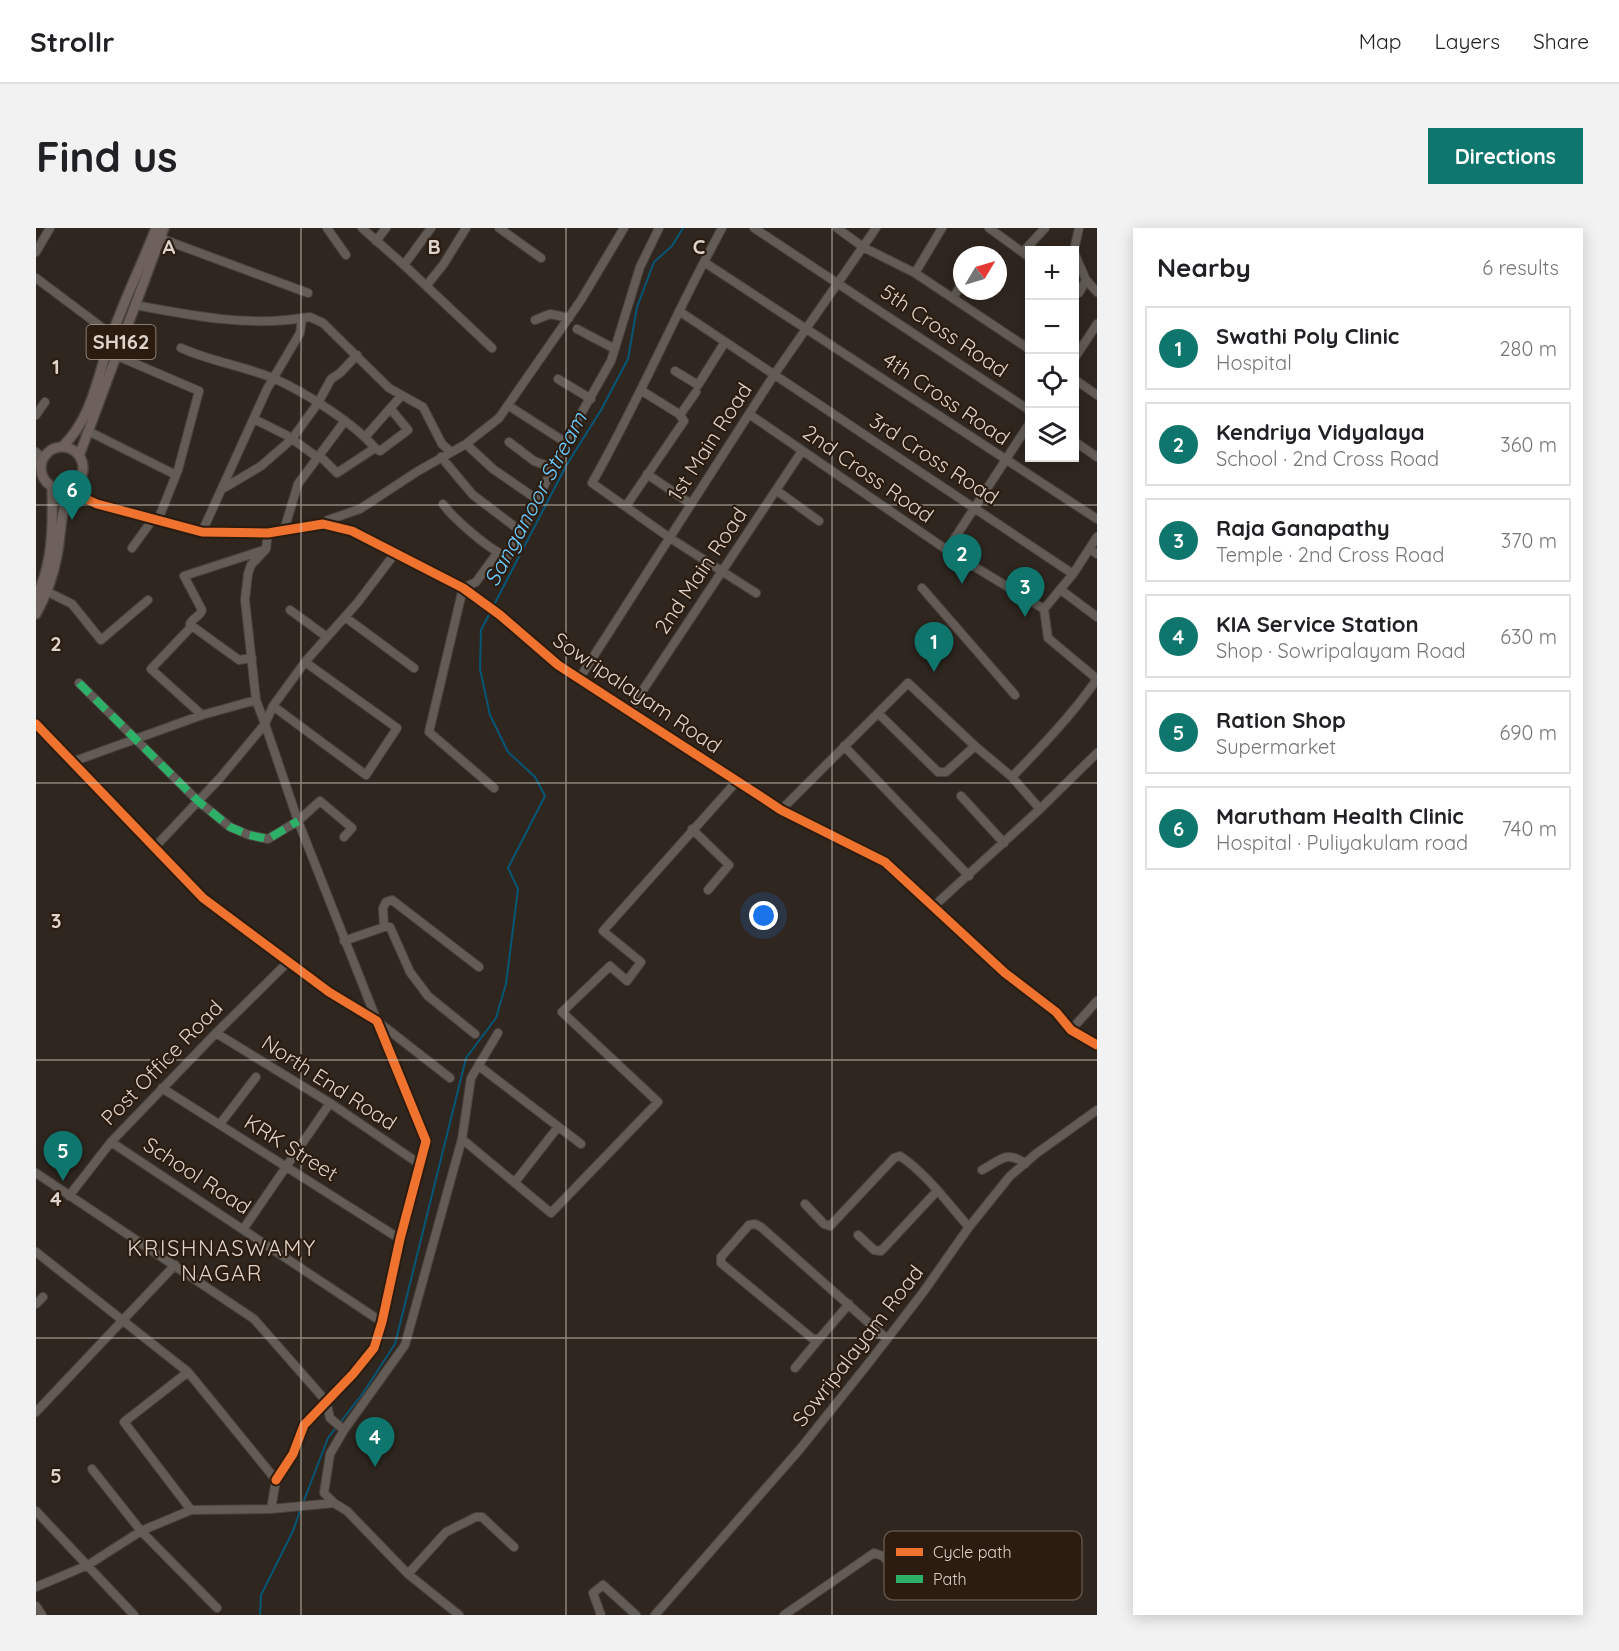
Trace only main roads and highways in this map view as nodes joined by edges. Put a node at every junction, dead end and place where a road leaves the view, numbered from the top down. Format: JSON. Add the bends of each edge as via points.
{"nodes":[{"id":1,"x":164,"y":228,"type":"edge"},
{"id":2,"x":156,"y":234,"type":"edge"},
{"id":3,"x":111,"y":353,"type":"junction"},
{"id":4,"x":62,"y":447,"type":"junction"},
{"id":5,"x":79,"y":456,"type":"junction"},
{"id":6,"x":38,"y":457,"type":"edge"},
{"id":7,"x":74,"y":487,"type":"junction"},
{"id":8,"x":52,"y":488,"type":"junction"},
{"id":9,"x":36,"y":598,"type":"edge"},
{"id":10,"x":36,"y":614,"type":"edge"}],
"edges":[{"from":1,"to":2,"type":"main road","number":"SH162"},
{"from":2,"to":3,"type":"main road","number":"SH162","via":[[135,305]]},
{"from":2,"to":3,"type":"main road","number":"SH162","via":[[112,335]]},
{"from":3,"to":4,"type":"main road","via":[[87,412]]},
{"from":3,"to":5,"type":"main road","number":"SH162"},
{"from":4,"to":5,"type":"main road"},
{"from":4,"to":6,"type":"main road"},
{"from":5,"to":7,"type":"main road","number":"SH162","via":[[82,473]]},
{"from":6,"to":8,"type":"main road","via":[[44,478]]},
{"from":7,"to":8,"type":"main road"},
{"from":7,"to":10,"type":"main road","via":[[63,507],[48,592]]},
{"from":8,"to":9,"type":"main road","via":[[53,528],[43,583]]}]}
